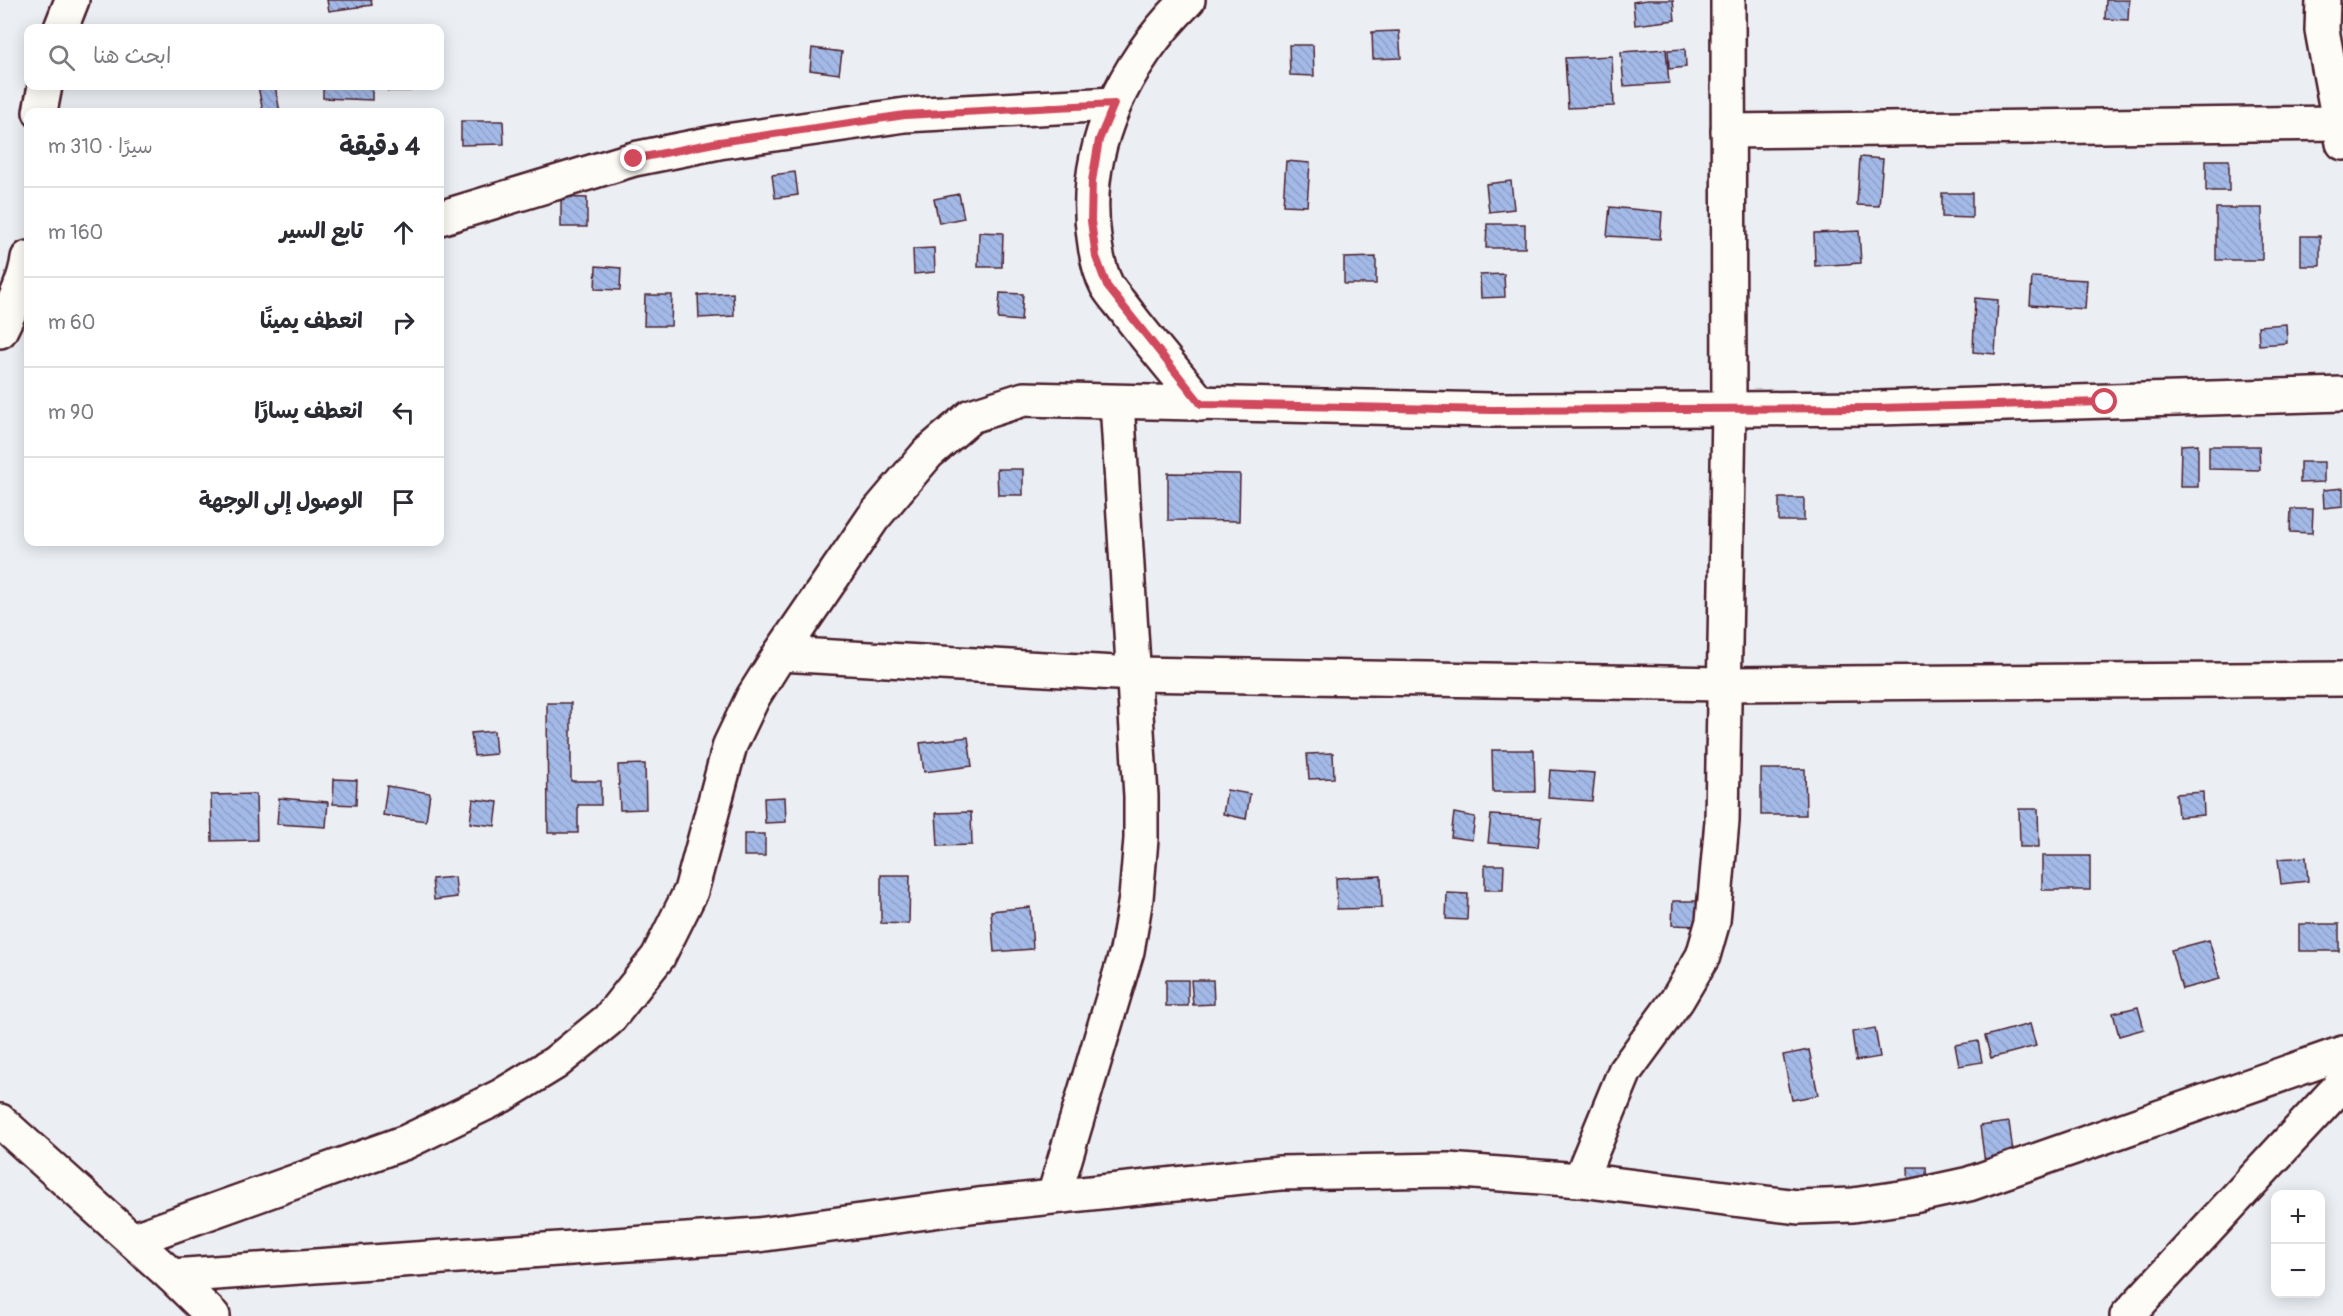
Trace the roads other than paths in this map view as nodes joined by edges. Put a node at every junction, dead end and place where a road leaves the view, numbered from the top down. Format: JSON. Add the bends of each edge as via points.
{"nodes":[{"id":1,"x":72,"y":0,"type":"edge"},
{"id":2,"x":1188,"y":0,"type":"edge"},
{"id":3,"x":1728,"y":0,"type":"edge"},
{"id":4,"x":2323,"y":0,"type":"edge"},
{"id":5,"x":63,"y":24,"type":"edge"},
{"id":6,"x":44,"y":90,"type":"edge"},
{"id":7,"x":1114,"y":104,"type":"junction"},
{"id":8,"x":41,"y":108,"type":"edge"},
{"id":9,"x":1728,"y":131,"type":"junction"},
{"id":10,"x":2341,"y":133,"type":"edge"},
{"id":11,"x":444,"y":217,"type":"edge"},
{"id":12,"x":24,"y":274,"type":"edge"},
{"id":13,"x":24,"y":321,"type":"edge"},
{"id":14,"x":0,"y":331,"type":"edge"},
{"id":15,"x":0,"y":348,"type":"edge"},
{"id":16,"x":2343,"y":394,"type":"edge"},
{"id":17,"x":1117,"y":402,"type":"junction"},
{"id":18,"x":1201,"y":404,"type":"junction"},
{"id":19,"x":1729,"y":409,"type":"junction"},
{"id":20,"x":780,"y":654,"type":"junction"},
{"id":21,"x":1134,"y":674,"type":"junction"},
{"id":22,"x":2343,"y":679,"type":"edge"},
{"id":23,"x":1724,"y":684,"type":"junction"},
{"id":24,"x":2343,"y":1053,"type":"edge"},
{"id":25,"x":2343,"y":1083,"type":"edge"},
{"id":26,"x":0,"y":1121,"type":"edge"},
{"id":27,"x":1580,"y":1180,"type":"junction"},
{"id":28,"x":1054,"y":1196,"type":"junction"},
{"id":29,"x":132,"y":1240,"type":"junction"},
{"id":30,"x":172,"y":1276,"type":"junction"},
{"id":31,"x":213,"y":1316,"type":"edge"},
{"id":32,"x":2127,"y":1316,"type":"edge"}],
"edges":[{"from":1,"to":5,"type":"street"},
{"from":2,"to":7,"type":"street","via":[[1153,40]]},
{"from":3,"to":9,"type":"street"},
{"from":4,"to":10,"type":"street","via":[[2322,30]]},
{"from":6,"to":8,"type":"street"},
{"from":7,"to":11,"type":"street","via":[[905,115],[719,142],[634,159]]},
{"from":7,"to":18,"type":"street","via":[[1099,140],[1092,181],[1091,221],[1096,257],[1107,286]]},
{"from":9,"to":10,"type":"street"},
{"from":9,"to":19,"type":"street"},
{"from":12,"to":14,"type":"street"},
{"from":13,"to":15,"type":"street"},
{"from":16,"to":19,"type":"street"},
{"from":17,"to":18,"type":"street"},
{"from":17,"to":20,"type":"street","via":[[1024,399],[971,416],[928,453],[873,518]]},
{"from":17,"to":21,"type":"street"},
{"from":18,"to":19,"type":"street","via":[[1492,410]]},
{"from":19,"to":23,"type":"street"},
{"from":20,"to":21,"type":"street"},
{"from":20,"to":29,"type":"street","via":[[730,745],[691,891],[658,957],[608,1020],[555,1063],[501,1096],[406,1142]]},
{"from":21,"to":23,"type":"street"},
{"from":21,"to":28,"type":"street","via":[[1141,796],[1136,898],[1127,951]]},
{"from":22,"to":23,"type":"street"},
{"from":23,"to":27,"type":"street","via":[[1722,821],[1711,930],[1703,956],[1677,1000],[1625,1071]]},
{"from":24,"to":27,"type":"street","via":[[1969,1184],[1914,1196],[1853,1205],[1798,1207]]},
{"from":25,"to":32,"type":"street"},
{"from":26,"to":29,"type":"street"},
{"from":27,"to":28,"type":"street","via":[[1448,1170],[1280,1173]]},
{"from":28,"to":30,"type":"street","via":[[758,1235]]},
{"from":29,"to":30,"type":"street"},
{"from":30,"to":31,"type":"street"}]}
